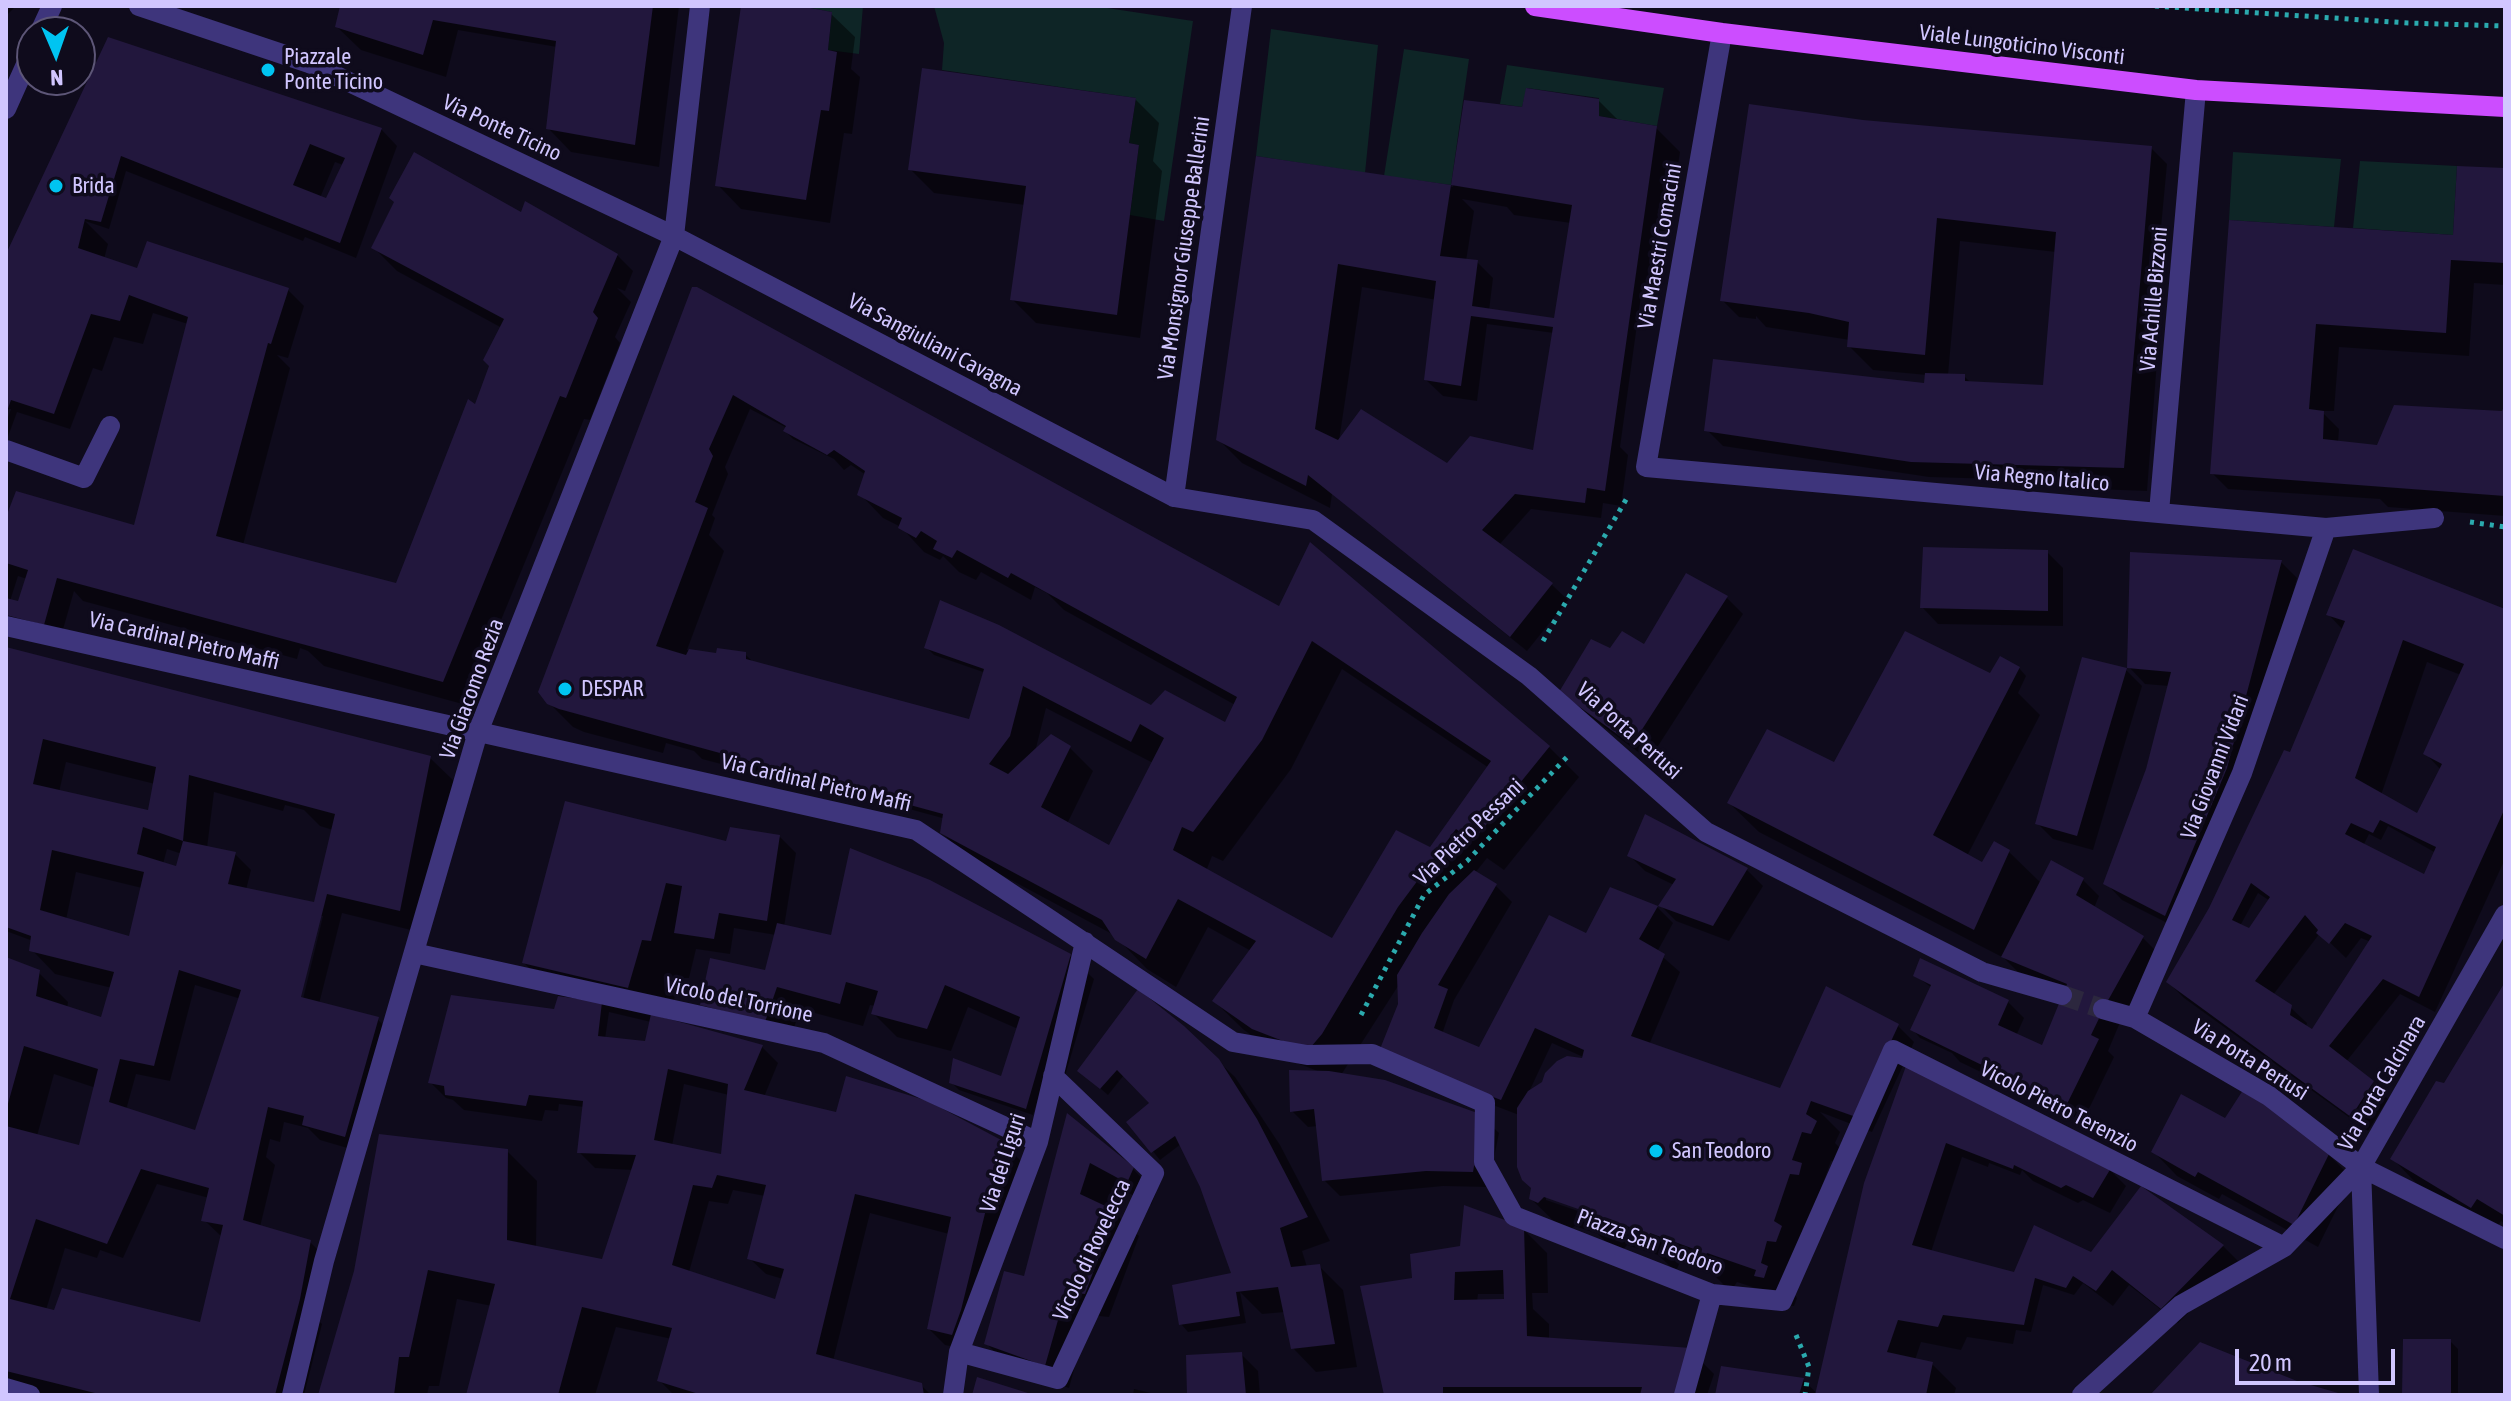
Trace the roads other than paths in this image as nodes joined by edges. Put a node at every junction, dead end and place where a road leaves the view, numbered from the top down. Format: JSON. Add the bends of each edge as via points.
{"nodes":[{"id":1,"x":139,"y":6,"type":"edge"},
{"id":2,"x":700,"y":6,"type":"edge"},
{"id":3,"x":1242,"y":6,"type":"edge"},
{"id":4,"x":1535,"y":6,"type":"edge"},
{"id":5,"x":1722,"y":33,"type":"junction"},
{"id":6,"x":16,"y":87,"type":"edge"},
{"id":7,"x":2196,"y":90,"type":"junction"},
{"id":8,"x":2505,"y":107,"type":"edge"},
{"id":9,"x":6,"y":109,"type":"edge"},
{"id":10,"x":674,"y":236,"type":"junction"},
{"id":11,"x":110,"y":426,"type":"dead end"},
{"id":12,"x":6,"y":450,"type":"edge"},
{"id":13,"x":1646,"y":467,"type":"joint"},
{"id":14,"x":1174,"y":497,"type":"junction"},
{"id":15,"x":2159,"y":512,"type":"junction"},
{"id":16,"x":2434,"y":518,"type":"dead end"},
{"id":17,"x":2326,"y":528,"type":"junction"},
{"id":18,"x":6,"y":626,"type":"edge"},
{"id":19,"x":478,"y":732,"type":"junction"},
{"id":20,"x":2505,"y":915,"type":"edge"},
{"id":21,"x":1085,"y":942,"type":"junction"},
{"id":22,"x":414,"y":953,"type":"junction"},
{"id":23,"x":2062,"y":995,"type":"tunnel mouth"},
{"id":24,"x":2103,"y":1009,"type":"tunnel mouth"},
{"id":25,"x":2135,"y":1018,"type":"junction"},
{"id":26,"x":1053,"y":1076,"type":"junction"},
{"id":27,"x":1038,"y":1142,"type":"junction"},
{"id":28,"x":2361,"y":1167,"type":"junction"},
{"id":29,"x":1514,"y":1216,"type":"joint"},
{"id":30,"x":2505,"y":1239,"type":"edge"},
{"id":31,"x":2284,"y":1247,"type":"junction"},
{"id":32,"x":1712,"y":1294,"type":"junction"},
{"id":33,"x":1782,"y":1301,"type":"joint"},
{"id":34,"x":959,"y":1352,"type":"junction"},
{"id":35,"x":6,"y":1388,"type":"edge"},
{"id":36,"x":30,"y":1395,"type":"edge"},
{"id":37,"x":292,"y":1395,"type":"edge"},
{"id":38,"x":953,"y":1395,"type":"edge"},
{"id":39,"x":1684,"y":1395,"type":"edge"},
{"id":40,"x":2082,"y":1395,"type":"edge"},
{"id":41,"x":2369,"y":1395,"type":"edge"}],
"edges":[{"from":1,"to":10,"type":"street","name":"Via Ponte Ticino","via":[[309,63]]},
{"from":2,"to":10,"type":"street","name":"Via Giacomo Rezia"},
{"from":3,"to":14,"type":"street","name":"Via Monsignor Giuseppe Ballerini"},
{"from":4,"to":5,"type":"main road","name":"Viale Lungoticino Visconti"},
{"from":5,"to":7,"type":"main road","name":"Viale Lungoticino Visconti"},
{"from":5,"to":13,"type":"street","name":"Via Maestri Comacini"},
{"from":6,"to":9,"type":"street"},
{"from":7,"to":8,"type":"main road","name":"Viale Lungoticino Visconti"},
{"from":7,"to":15,"type":"street","name":"Via Achille Bizzoni"},
{"from":10,"to":14,"type":"street","name":"Via Sangiuliani Cavagna"},
{"from":10,"to":19,"type":"street","name":"Via Giacomo Rezia"},
{"from":11,"to":12,"type":"street","via":[[84,478]]},
{"from":13,"to":15,"type":"street","name":"Via Regno Italico"},
{"from":14,"to":23,"type":"street","name":"Via Porta Pertusi","via":[[1313,520],[1525,672],[1706,832],[1982,972]]},
{"from":15,"to":17,"type":"street","name":"Via Regno Italico"},
{"from":16,"to":17,"type":"street","name":"Via Regno Italico"},
{"from":17,"to":25,"type":"street","name":"Via Giovanni Vidari","via":[[2242,773]]},
{"from":18,"to":19,"type":"street","name":"Via Cardinal Pietro Maffi"},
{"from":19,"to":21,"type":"street","name":"Via Cardinal Pietro Maffi","via":[[916,830]]},
{"from":19,"to":22,"type":"street","name":"Via Giacomo Rezia"},
{"from":20,"to":28,"type":"street","name":"Via Porta Calcinara"},
{"from":21,"to":26,"type":"street","name":"Via dei Liguri"},
{"from":21,"to":29,"type":"street","name":"Via Cardinal Pietro Maffi","via":[[1233,1042],[1307,1055],[1372,1054],[1485,1103],[1484,1162]]},
{"from":22,"to":27,"type":"street","name":"Vicolo del Torrione","via":[[824,1043]]},
{"from":22,"to":37,"type":"street","name":"Via Giacomo Rezia","via":[[324,1261]]},
{"from":24,"to":25,"type":"street","name":"Via Porta Pertusi"},
{"from":25,"to":28,"type":"street","name":"Via Porta Pertusi","via":[[2269,1096]]},
{"from":26,"to":27,"type":"street","name":"Via dei Liguri"},
{"from":26,"to":34,"type":"street","name":"Vicolo di Rovelecca","via":[[1154,1173],[1058,1379]]},
{"from":27,"to":34,"type":"street","name":"Via dei Liguri"},
{"from":28,"to":30,"type":"street","name":"Via Porta Pertusi"},
{"from":28,"to":31,"type":"street","name":"Via Porta Calcinara"},
{"from":28,"to":41,"type":"street"},
{"from":29,"to":32,"type":"street","name":"Piazza San Teodoro"},
{"from":31,"to":33,"type":"street","name":"Vicolo Pietro Terenzio","via":[[1893,1050]]},
{"from":31,"to":40,"type":"street","name":"Via Porta Calcinara","via":[[2181,1305]]},
{"from":32,"to":33,"type":"street","name":"Piazza San Teodoro"},
{"from":32,"to":39,"type":"street"},
{"from":34,"to":38,"type":"street","name":"Via dei Liguri"},
{"from":35,"to":36,"type":"street"}]}
